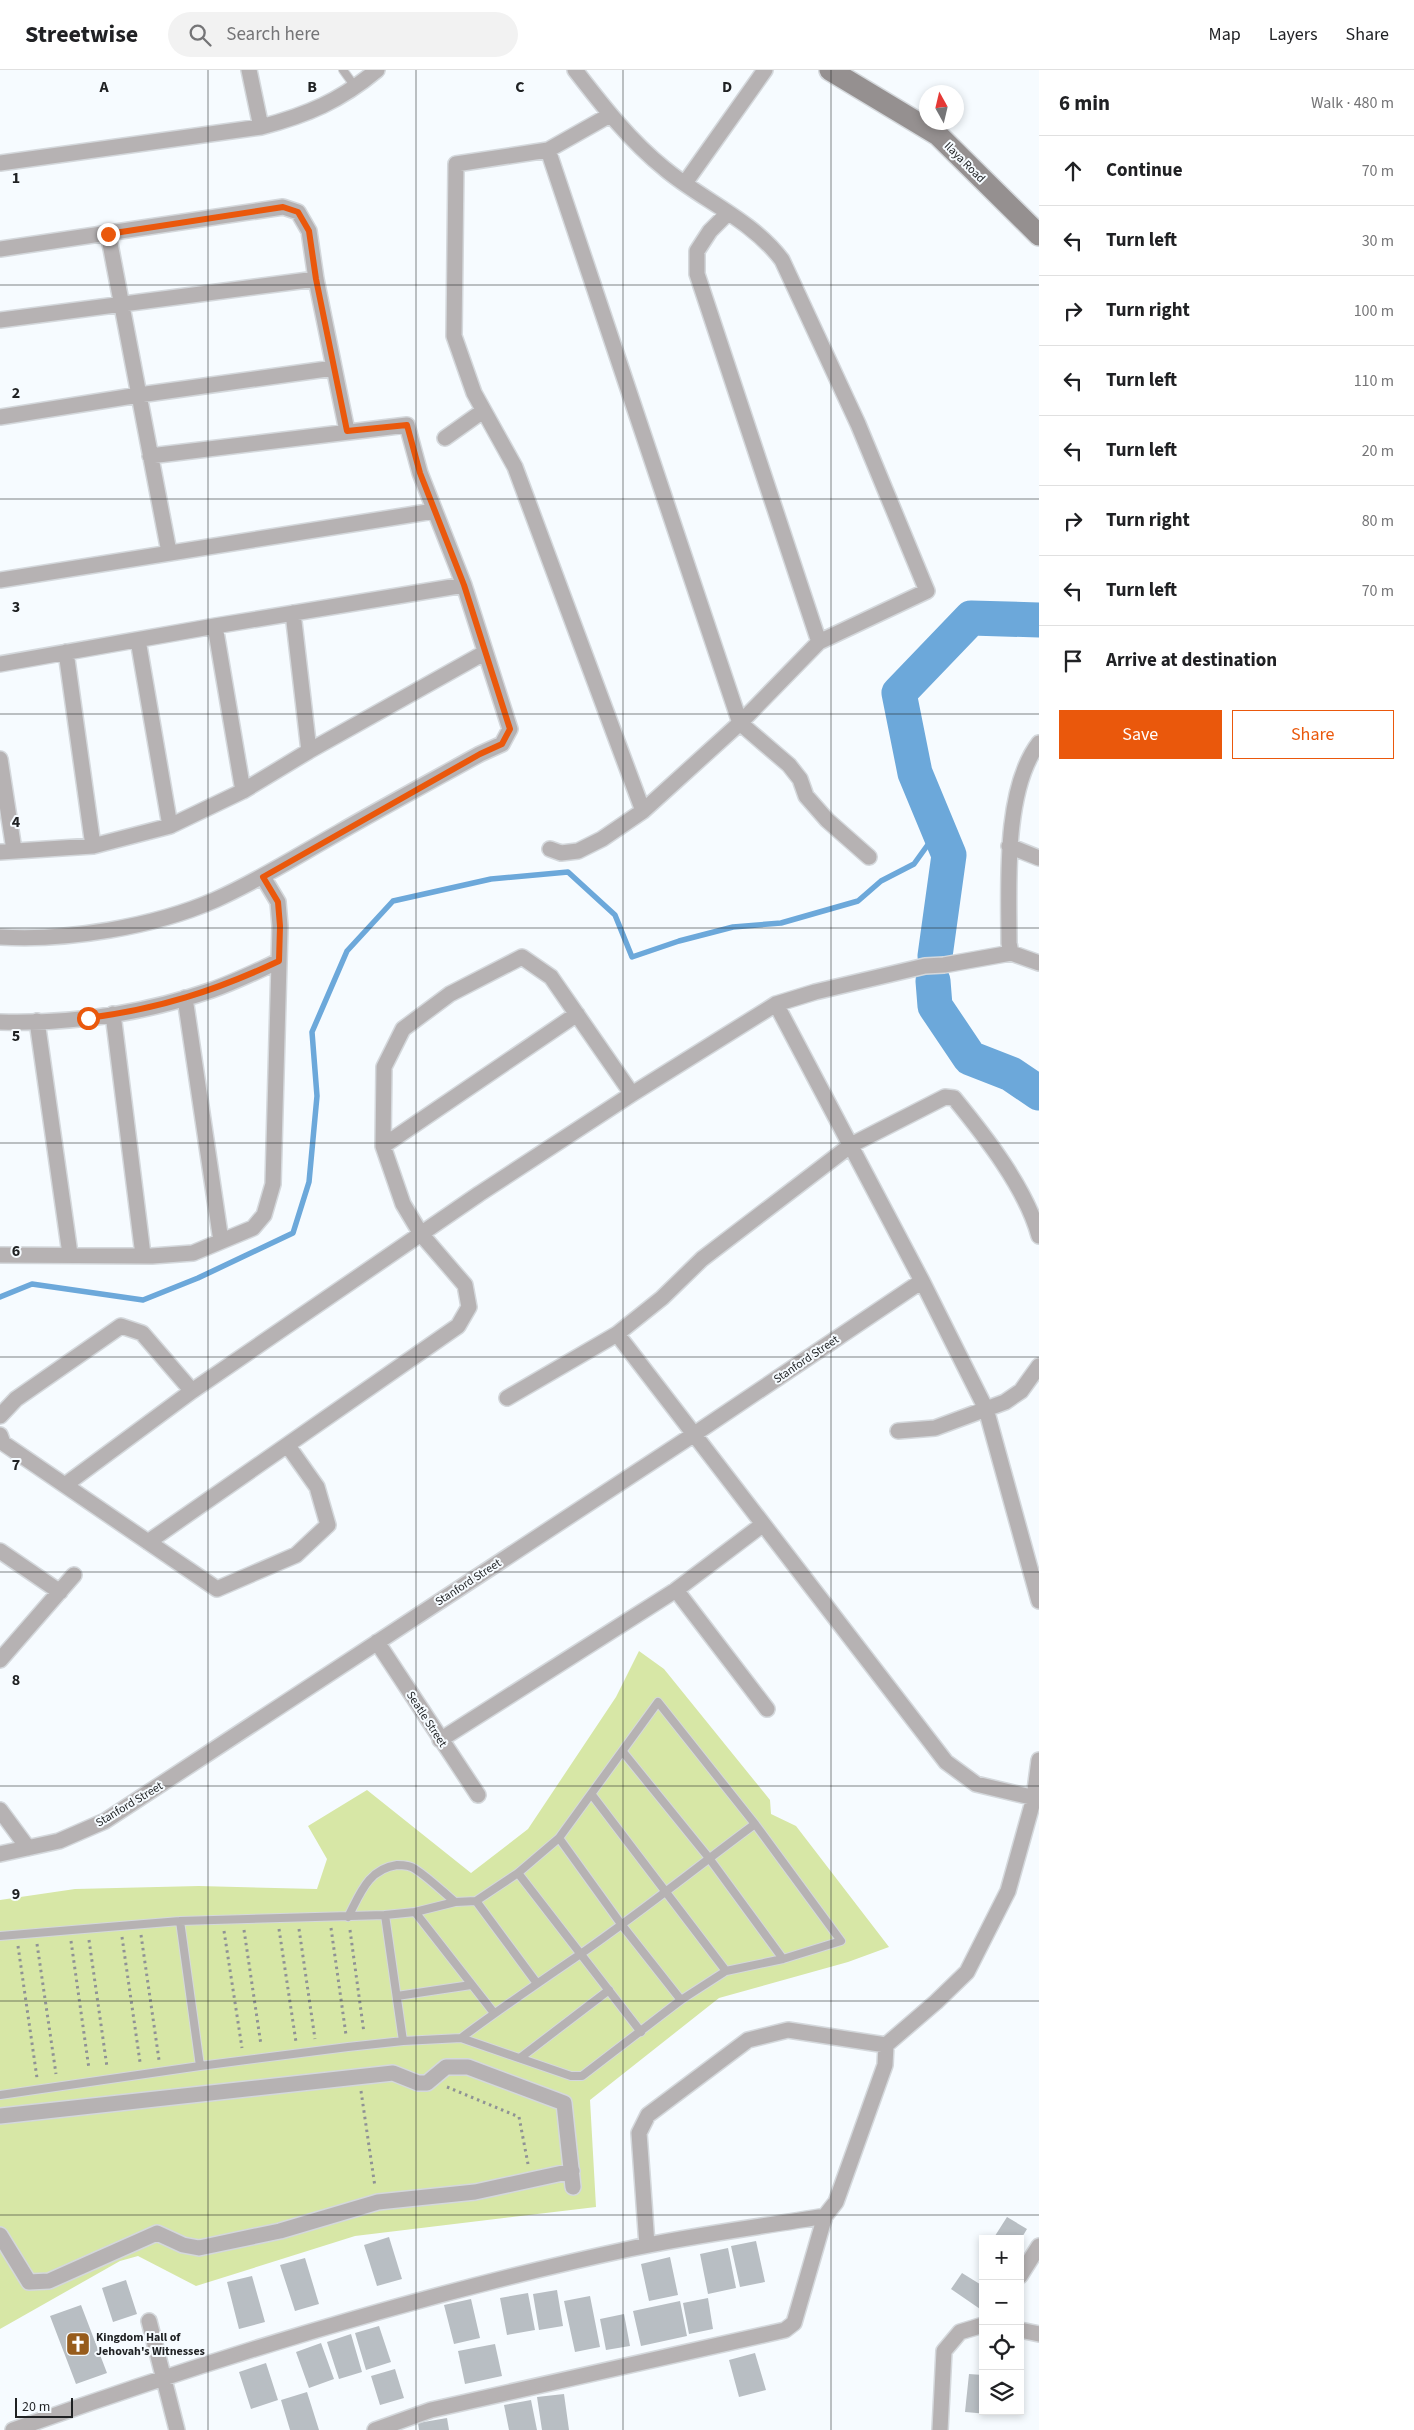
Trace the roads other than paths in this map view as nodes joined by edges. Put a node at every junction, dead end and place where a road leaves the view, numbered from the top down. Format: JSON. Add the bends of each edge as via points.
{"nodes":[{"id":1,"x":249,"y":70,"type":"edge"},
{"id":2,"x":343,"y":70,"type":"edge"},
{"id":3,"x":377,"y":70,"type":"edge"},
{"id":4,"x":575,"y":70,"type":"edge"},
{"id":5,"x":765,"y":70,"type":"edge"},
{"id":6,"x":830,"y":70,"type":"edge"},
{"id":7,"x":356,"y":88,"type":"junction"},
{"id":8,"x":610,"y":115,"type":"junction"},
{"id":9,"x":261,"y":127,"type":"junction"},
{"id":10,"x":548,"y":150,"type":"junction"},
{"id":11,"x":0,"y":163,"type":"edge"},
{"id":12,"x":685,"y":183,"type":"junction"},
{"id":13,"x":728,"y":213,"type":"junction"},
{"id":14,"x":108,"y":234,"type":"junction"},
{"id":15,"x":1039,"y":236,"type":"edge"},
{"id":16,"x":0,"y":249,"type":"edge"},
{"id":17,"x":316,"y":279,"type":"junction"},
{"id":18,"x":121,"y":304,"type":"junction"},
{"id":19,"x":0,"y":320,"type":"edge"},
{"id":20,"x":334,"y":368,"type":"junction"},
{"id":21,"x":139,"y":395,"type":"junction"},
{"id":22,"x":483,"y":411,"type":"junction"},
{"id":23,"x":0,"y":417,"type":"edge"},
{"id":24,"x":347,"y":431,"type":"junction"},
{"id":25,"x":445,"y":438,"type":"dead end"},
{"id":26,"x":150,"y":456,"type":"junction"},
{"id":27,"x":434,"y":511,"type":"junction"},
{"id":28,"x":169,"y":552,"type":"junction"},
{"id":29,"x":0,"y":580,"type":"edge"},
{"id":30,"x":464,"y":585,"type":"junction"},
{"id":31,"x":293,"y":613,"type":"junction"},
{"id":32,"x":215,"y":626,"type":"junction"},
{"id":33,"x":138,"y":640,"type":"junction"},
{"id":34,"x":819,"y":642,"type":"junction"},
{"id":35,"x":66,"y":652,"type":"junction"},
{"id":36,"x":484,"y":652,"type":"junction"},
{"id":37,"x":0,"y":664,"type":"edge"},
{"id":38,"x":740,"y":723,"type":"junction"},
{"id":39,"x":1037,"y":749,"type":"edge"},
{"id":40,"x":309,"y":751,"type":"junction"},
{"id":41,"x":0,"y":759,"type":"edge"},
{"id":42,"x":243,"y":791,"type":"junction"},
{"id":43,"x":643,"y":810,"type":"junction"},
{"id":44,"x":170,"y":826,"type":"junction"},
{"id":45,"x":93,"y":846,"type":"junction"},
{"id":46,"x":1009,"y":846,"type":"junction"},
{"id":47,"x":550,"y":849,"type":"dead end"},
{"id":48,"x":7,"y":851,"type":"edge"},
{"id":49,"x":869,"y":857,"type":"dead end"},
{"id":50,"x":1039,"y":858,"type":"edge"},
{"id":51,"x":263,"y":877,"type":"junction"},
{"id":52,"x":0,"y":937,"type":"edge"},
{"id":53,"x":1011,"y":953,"type":"junction"},
{"id":54,"x":279,"y":961,"type":"junction"},
{"id":55,"x":1039,"y":963,"type":"edge"},
{"id":56,"x":185,"y":998,"type":"junction"},
{"id":57,"x":776,"y":1004,"type":"junction"},
{"id":58,"x":113,"y":1014,"type":"junction"},
{"id":59,"x":577,"y":1014,"type":"junction"},
{"id":60,"x":37,"y":1021,"type":"junction"},
{"id":61,"x":0,"y":1022,"type":"edge"},
{"id":62,"x":632,"y":1094,"type":"junction"},
{"id":63,"x":851,"y":1145,"type":"junction"},
{"id":64,"x":383,"y":1146,"type":"junction"},
{"id":65,"x":422,"y":1234,"type":"junction"},
{"id":66,"x":1039,"y":1236,"type":"edge"},
{"id":67,"x":221,"y":1241,"type":"junction"},
{"id":68,"x":70,"y":1254,"type":"junction"},
{"id":69,"x":0,"y":1255,"type":"edge"},
{"id":70,"x":143,"y":1256,"type":"junction"},
{"id":71,"x":922,"y":1281,"type":"junction"},
{"id":72,"x":618,"y":1334,"type":"junction"},
{"id":73,"x":1039,"y":1366,"type":"edge"},
{"id":74,"x":192,"y":1391,"type":"junction"},
{"id":75,"x":507,"y":1398,"type":"dead end"},
{"id":76,"x":986,"y":1410,"type":"junction"},
{"id":77,"x":0,"y":1416,"type":"edge"},
{"id":78,"x":898,"y":1431,"type":"dead end"},
{"id":79,"x":0,"y":1435,"type":"edge"},
{"id":80,"x":693,"y":1435,"type":"junction"},
{"id":81,"x":288,"y":1446,"type":"junction"},
{"id":82,"x":65,"y":1485,"type":"junction"},
{"id":83,"x":762,"y":1525,"type":"junction"},
{"id":84,"x":148,"y":1542,"type":"junction"},
{"id":85,"x":0,"y":1551,"type":"edge"},
{"id":86,"x":74,"y":1575,"type":"dead end"},
{"id":87,"x":676,"y":1590,"type":"junction"},
{"id":88,"x":60,"y":1592,"type":"junction"},
{"id":89,"x":1038,"y":1594,"type":"edge"},
{"id":90,"x":377,"y":1642,"type":"junction"},
{"id":91,"x":0,"y":1660,"type":"edge"},
{"id":92,"x":767,"y":1709,"type":"dead end"},
{"id":93,"x":440,"y":1740,"type":"junction"},
{"id":94,"x":623,"y":1752,"type":"junction"},
{"id":95,"x":1039,"y":1760,"type":"edge"},
{"id":96,"x":478,"y":1795,"type":"dead end"},
{"id":97,"x":592,"y":1795,"type":"junction"},
{"id":98,"x":1037,"y":1799,"type":"edge"},
{"id":99,"x":0,"y":1810,"type":"edge"},
{"id":100,"x":755,"y":1824,"type":"junction"},
{"id":101,"x":559,"y":1838,"type":"junction"},
{"id":102,"x":28,"y":1848,"type":"junction"},
{"id":103,"x":0,"y":1854,"type":"edge"},
{"id":104,"x":709,"y":1858,"type":"junction"},
{"id":105,"x":518,"y":1873,"type":"junction"},
{"id":106,"x":664,"y":1893,"type":"junction"},
{"id":107,"x":476,"y":1901,"type":"junction"},
{"id":108,"x":454,"y":1902,"type":"junction"},
{"id":109,"x":415,"y":1912,"type":"junction"},
{"id":110,"x":385,"y":1915,"type":"junction"},
{"id":111,"x":348,"y":1917,"type":"junction"},
{"id":112,"x":180,"y":1921,"type":"junction"},
{"id":113,"x":621,"y":1924,"type":"junction"},
{"id":114,"x":0,"y":1936,"type":"edge"},
{"id":115,"x":581,"y":1953,"type":"junction"},
{"id":116,"x":783,"y":1959,"type":"junction"},
{"id":117,"x":726,"y":1971,"type":"junction"},
{"id":118,"x":536,"y":1982,"type":"junction"},
{"id":119,"x":471,"y":1984,"type":"junction"},
{"id":120,"x":609,"y":1990,"type":"junction"},
{"id":121,"x":397,"y":1996,"type":"junction"},
{"id":122,"x":681,"y":2000,"type":"junction"},
{"id":123,"x":494,"y":2013,"type":"junction"},
{"id":124,"x":641,"y":2032,"type":"junction"},
{"id":125,"x":461,"y":2038,"type":"junction"},
{"id":126,"x":402,"y":2041,"type":"junction"},
{"id":127,"x":886,"y":2044,"type":"junction"},
{"id":128,"x":520,"y":2058,"type":"junction"},
{"id":129,"x":200,"y":2066,"type":"junction"},
{"id":130,"x":0,"y":2095,"type":"edge"},
{"id":131,"x":0,"y":2116,"type":"edge"},
{"id":132,"x":572,"y":2171,"type":"junction"},
{"id":133,"x":573,"y":2187,"type":"dead end"},
{"id":134,"x":825,"y":2216,"type":"junction"},
{"id":135,"x":0,"y":2235,"type":"edge"},
{"id":136,"x":647,"y":2245,"type":"junction"},
{"id":137,"x":1039,"y":2246,"type":"edge"},
{"id":138,"x":1024,"y":2270,"type":"edge"},
{"id":139,"x":149,"y":2321,"type":"dead end"},
{"id":140,"x":979,"y":2326,"type":"edge"},
{"id":141,"x":1024,"y":2331,"type":"edge"},
{"id":142,"x":1039,"y":2334,"type":"edge"},
{"id":143,"x":162,"y":2376,"type":"junction"},
{"id":144,"x":13,"y":2430,"type":"edge"},
{"id":145,"x":177,"y":2430,"type":"edge"},
{"id":146,"x":375,"y":2430,"type":"edge"},
{"id":147,"x":940,"y":2430,"type":"edge"}],
"edges":[{"from":1,"to":9,"type":"street"},
{"from":2,"to":7,"type":"lane"},
{"from":3,"to":7,"type":"street"},
{"from":4,"to":8,"type":"street"},
{"from":5,"to":12,"type":"street"},
{"from":6,"to":15,"type":"street","name":"Ilaya Road","via":[[938,135]]},
{"from":7,"to":9,"type":"street","via":[[302,116]]},
{"from":8,"to":10,"type":"street"},
{"from":8,"to":12,"type":"street","via":[[664,168]]},
{"from":9,"to":11,"type":"street"},
{"from":10,"to":22,"type":"street","via":[[460,162],[454,168],[454,336]]},
{"from":10,"to":38,"type":"street"},
{"from":12,"to":13,"type":"street"},
{"from":13,"to":34,"type":"street","via":[[710,231],[697,251],[697,274]]},
{"from":13,"to":34,"type":"street","via":[[764,240],[782,260],[858,424],[927,591]]},
{"from":14,"to":16,"type":"street"},
{"from":14,"to":17,"type":"street","via":[[283,207],[298,212],[309,231]]},
{"from":14,"to":18,"type":"street"},
{"from":17,"to":18,"type":"street"},
{"from":17,"to":20,"type":"street"},
{"from":18,"to":19,"type":"street"},
{"from":18,"to":21,"type":"street"},
{"from":20,"to":21,"type":"street"},
{"from":20,"to":24,"type":"street"},
{"from":21,"to":23,"type":"street"},
{"from":21,"to":26,"type":"street"},
{"from":22,"to":25,"type":"street"},
{"from":22,"to":43,"type":"street","via":[[515,468]]},
{"from":24,"to":26,"type":"street"},
{"from":24,"to":27,"type":"street","via":[[407,425]]},
{"from":26,"to":28,"type":"street"},
{"from":27,"to":28,"type":"street"},
{"from":27,"to":30,"type":"street"},
{"from":28,"to":29,"type":"street"},
{"from":30,"to":31,"type":"street"},
{"from":30,"to":36,"type":"street"},
{"from":31,"to":32,"type":"street"},
{"from":31,"to":40,"type":"street"},
{"from":32,"to":33,"type":"street"},
{"from":32,"to":42,"type":"street"},
{"from":33,"to":35,"type":"street"},
{"from":33,"to":44,"type":"street"},
{"from":34,"to":38,"type":"street"},
{"from":35,"to":37,"type":"street"},
{"from":35,"to":45,"type":"street"},
{"from":36,"to":40,"type":"street"},
{"from":36,"to":51,"type":"street","via":[[510,729],[502,744]]},
{"from":38,"to":43,"type":"street"},
{"from":38,"to":49,"type":"street","via":[[789,765],[800,779],[806,796],[827,820]]},
{"from":39,"to":46,"type":"street","via":[[1016,796]]},
{"from":40,"to":42,"type":"street"},
{"from":41,"to":48,"type":"street"},
{"from":42,"to":44,"type":"street"},
{"from":43,"to":47,"type":"street","via":[[591,846],[561,853]]},
{"from":44,"to":45,"type":"street"},
{"from":45,"to":48,"type":"street"},
{"from":46,"to":50,"type":"street"},
{"from":46,"to":53,"type":"street"},
{"from":51,"to":52,"type":"street","via":[[213,901],[166,917],[68,936]]},
{"from":51,"to":54,"type":"street","via":[[278,902]]},
{"from":53,"to":55,"type":"street"},
{"from":53,"to":57,"type":"street","via":[[925,966]]},
{"from":54,"to":56,"type":"street","via":[[237,981]]},
{"from":54,"to":67,"type":"street","via":[[273,1184],[264,1215],[253,1228]]},
{"from":56,"to":58,"type":"street"},
{"from":56,"to":67,"type":"street"},
{"from":57,"to":62,"type":"street"},
{"from":57,"to":63,"type":"street"},
{"from":58,"to":60,"type":"street"},
{"from":58,"to":70,"type":"street"},
{"from":59,"to":62,"type":"street"},
{"from":59,"to":64,"type":"street"},
{"from":59,"to":64,"type":"street","via":[[551,977],[522,957],[450,994],[403,1028],[384,1067]]},
{"from":60,"to":61,"type":"street"},
{"from":60,"to":68,"type":"street"},
{"from":62,"to":65,"type":"street"},
{"from":63,"to":66,"type":"street","via":[[945,1097],[954,1098],[985,1136],[1033,1215]]},
{"from":63,"to":71,"type":"street"},
{"from":63,"to":72,"type":"street","via":[[702,1259]]},
{"from":64,"to":65,"type":"street","via":[[402,1204]]},
{"from":65,"to":74,"type":"street"},
{"from":65,"to":81,"type":"street","via":[[465,1285],[469,1307],[458,1326]]},
{"from":67,"to":70,"type":"street","via":[[193,1253]]},
{"from":68,"to":69,"type":"street"},
{"from":68,"to":70,"type":"street"},
{"from":71,"to":76,"type":"street"},
{"from":71,"to":80,"type":"street","name":"Stanford Street"},
{"from":72,"to":75,"type":"street"},
{"from":72,"to":80,"type":"street"},
{"from":73,"to":76,"type":"street","via":[[1021,1391]]},
{"from":74,"to":77,"type":"street","via":[[142,1334],[121,1326],[16,1399]]},
{"from":74,"to":82,"type":"street"},
{"from":76,"to":78,"type":"street","via":[[935,1428]]},
{"from":76,"to":89,"type":"street"},
{"from":79,"to":82,"type":"street","via":[[3,1443]]},
{"from":80,"to":83,"type":"street"},
{"from":80,"to":90,"type":"street","name":"Stanford Street"},
{"from":81,"to":84,"type":"street"},
{"from":81,"to":84,"type":"street","via":[[317,1487],[328,1525],[296,1555],[217,1589]]},
{"from":82,"to":84,"type":"street"},
{"from":83,"to":87,"type":"street"},
{"from":83,"to":98,"type":"street","via":[[946,1762],[976,1784]]},
{"from":85,"to":88,"type":"street"},
{"from":86,"to":88,"type":"street"},
{"from":87,"to":92,"type":"street"},
{"from":87,"to":93,"type":"street"},
{"from":88,"to":91,"type":"street"},
{"from":90,"to":93,"type":"street","name":"Seatle Street"},
{"from":90,"to":102,"type":"street","name":"Stanford Street","via":[[105,1821],[59,1841]]},
{"from":93,"to":96,"type":"street","name":"Seatle Street"},
{"from":94,"to":97,"type":"lane"},
{"from":94,"to":100,"type":"lane","via":[[658,1702]]},
{"from":94,"to":104,"type":"lane"},
{"from":95,"to":98,"type":"street"},
{"from":97,"to":101,"type":"lane"},
{"from":97,"to":106,"type":"lane"},
{"from":98,"to":127,"type":"street","via":[[1008,1891],[967,1972]]},
{"from":99,"to":102,"type":"street"},
{"from":100,"to":104,"type":"lane"},
{"from":100,"to":116,"type":"lane","via":[[841,1941]]},
{"from":101,"to":105,"type":"lane"},
{"from":101,"to":113,"type":"lane"},
{"from":102,"to":103,"type":"street","name":"Stanford Street"},
{"from":104,"to":106,"type":"lane"},
{"from":104,"to":116,"type":"lane"},
{"from":105,"to":107,"type":"lane"},
{"from":105,"to":115,"type":"lane"},
{"from":106,"to":113,"type":"lane"},
{"from":106,"to":117,"type":"lane"},
{"from":107,"to":108,"type":"lane"},
{"from":107,"to":118,"type":"lane"},
{"from":108,"to":109,"type":"lane"},
{"from":108,"to":111,"type":"lane","via":[[414,1868],[392,1866],[366,1881]]},
{"from":109,"to":110,"type":"lane"},
{"from":109,"to":119,"type":"lane"},
{"from":110,"to":111,"type":"lane"},
{"from":110,"to":121,"type":"lane"},
{"from":111,"to":112,"type":"lane"},
{"from":112,"to":114,"type":"lane"},
{"from":112,"to":129,"type":"lane"},
{"from":113,"to":115,"type":"lane"},
{"from":113,"to":122,"type":"lane"},
{"from":115,"to":118,"type":"lane"},
{"from":115,"to":120,"type":"lane"},
{"from":116,"to":117,"type":"lane"},
{"from":117,"to":122,"type":"lane"},
{"from":118,"to":123,"type":"lane"},
{"from":119,"to":121,"type":"lane"},
{"from":119,"to":123,"type":"lane"},
{"from":120,"to":124,"type":"lane"},
{"from":120,"to":128,"type":"lane"},
{"from":121,"to":126,"type":"lane"},
{"from":122,"to":124,"type":"lane"},
{"from":123,"to":125,"type":"lane"},
{"from":124,"to":128,"type":"lane","via":[[582,2076],[571,2076]]},
{"from":125,"to":126,"type":"lane"},
{"from":125,"to":128,"type":"lane"},
{"from":126,"to":129,"type":"lane"},
{"from":127,"to":134,"type":"street","via":[[885,2065],[836,2202]]},
{"from":127,"to":136,"type":"street","via":[[788,2030],[748,2040],[648,2115],[639,2132]]},
{"from":129,"to":130,"type":"lane"},
{"from":131,"to":132,"type":"street","via":[[393,2073],[418,2084],[430,2080],[446,2067],[468,2067],[564,2103]]},
{"from":132,"to":133,"type":"street"},
{"from":132,"to":135,"type":"street","via":[[475,2192],[378,2202],[280,2231],[199,2248],[182,2245],[157,2233],[49,2281],[30,2282]]},
{"from":134,"to":136,"type":"street"},
{"from":134,"to":146,"type":"street","via":[[794,2323],[784,2330],[431,2410]]},
{"from":136,"to":143,"type":"street","via":[[452,2290]]},
{"from":137,"to":138,"type":"street"},
{"from":139,"to":143,"type":"street"},
{"from":140,"to":147,"type":"street","via":[[960,2332],[944,2351]]},
{"from":141,"to":142,"type":"street"},
{"from":143,"to":144,"type":"street"},
{"from":143,"to":145,"type":"street"}]}
